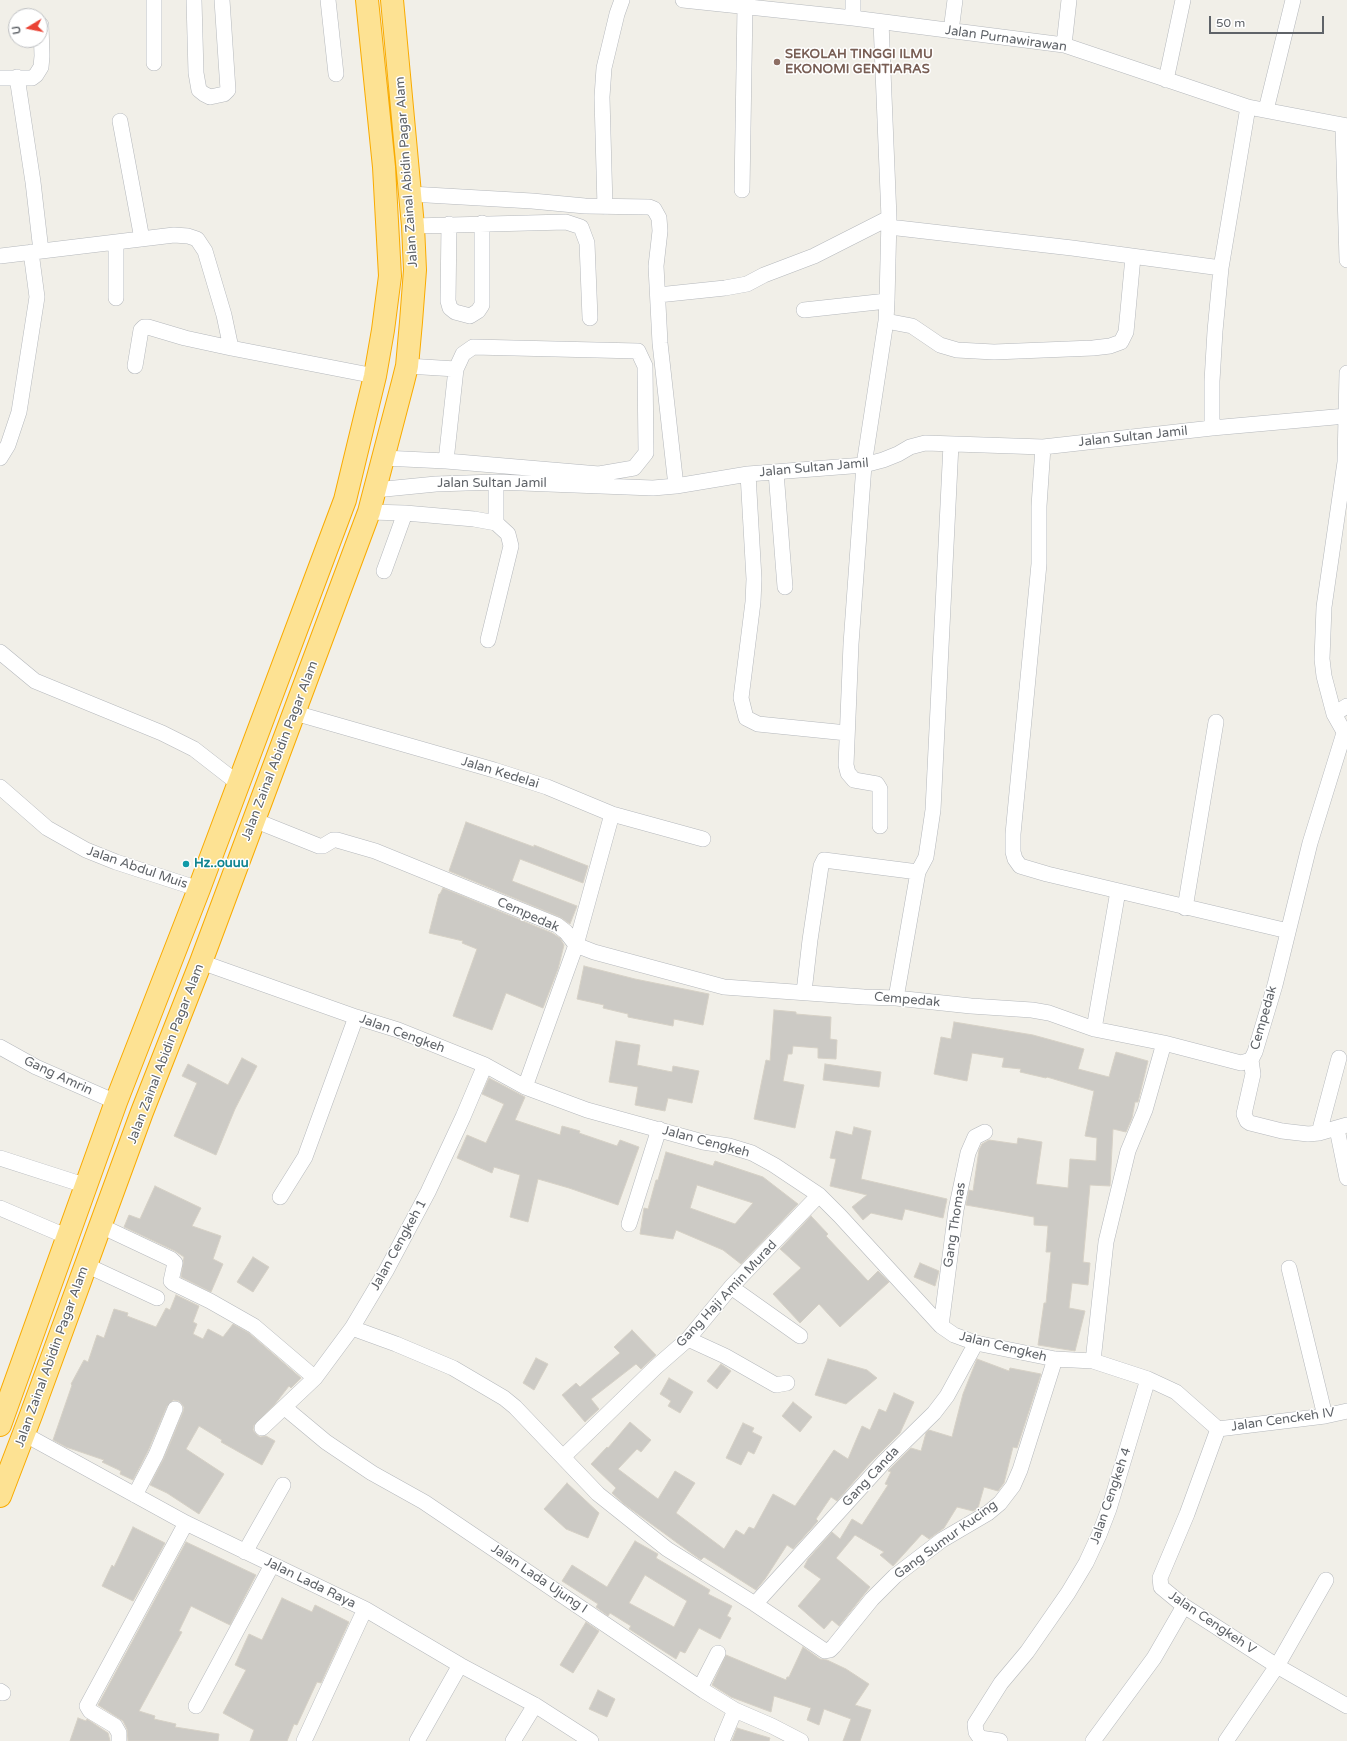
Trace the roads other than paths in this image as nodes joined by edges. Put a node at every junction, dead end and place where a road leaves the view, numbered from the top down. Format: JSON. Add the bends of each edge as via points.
{"nodes":[{"id":1,"x":154,"y":0,"type":"edge"},
{"id":2,"x":194,"y":0,"type":"edge"},
{"id":3,"x":222,"y":0,"type":"edge"},
{"id":4,"x":328,"y":0,"type":"edge"},
{"id":5,"x":367,"y":0,"type":"edge"},
{"id":6,"x":392,"y":0,"type":"edge"},
{"id":7,"x":622,"y":0,"type":"edge"},
{"id":8,"x":683,"y":0,"type":"edge"},
{"id":9,"x":853,"y":0,"type":"edge"},
{"id":10,"x":955,"y":0,"type":"edge"},
{"id":11,"x":1069,"y":0,"type":"edge"},
{"id":12,"x":1183,"y":0,"type":"edge"},
{"id":13,"x":1293,"y":0,"type":"edge"},
{"id":14,"x":745,"y":6,"type":"junction"},
{"id":15,"x":854,"y":18,"type":"junction"},
{"id":16,"x":881,"y":22,"type":"junction"},
{"id":17,"x":951,"y":31,"type":"junction"},
{"id":18,"x":1064,"y":45,"type":"junction"},
{"id":19,"x":42,"y":48,"type":"edge"},
{"id":20,"x":154,"y":63,"type":"dead end"},
{"id":21,"x":336,"y":74,"type":"dead end"},
{"id":22,"x":17,"y":77,"type":"junction"},
{"id":23,"x":0,"y":78,"type":"edge"},
{"id":24,"x":1166,"y":80,"type":"junction"},
{"id":25,"x":1248,"y":107,"type":"junction"},
{"id":26,"x":1266,"y":110,"type":"junction"},
{"id":27,"x":120,"y":121,"type":"dead end"},
{"id":28,"x":1345,"y":126,"type":"edge"},
{"id":29,"x":742,"y":190,"type":"dead end"},
{"id":30,"x":410,"y":194,"type":"junction"},
{"id":31,"x":605,"y":207,"type":"junction"},
{"id":32,"x":482,"y":223,"type":"junction"},
{"id":33,"x":889,"y":223,"type":"junction"},
{"id":34,"x":449,"y":224,"type":"junction"},
{"id":35,"x":413,"y":226,"type":"junction"},
{"id":36,"x":142,"y":239,"type":"junction"},
{"id":37,"x":116,"y":243,"type":"junction"},
{"id":38,"x":36,"y":251,"type":"junction"},
{"id":39,"x":0,"y":256,"type":"edge"},
{"id":40,"x":1133,"y":257,"type":"junction"},
{"id":41,"x":1347,"y":260,"type":"edge"},
{"id":42,"x":1222,"y":268,"type":"junction"},
{"id":43,"x":658,"y":296,"type":"junction"},
{"id":44,"x":116,"y":298,"type":"dead end"},
{"id":45,"x":887,"y":301,"type":"junction"},
{"id":46,"x":804,"y":310,"type":"dead end"},
{"id":47,"x":590,"y":318,"type":"dead end"},
{"id":48,"x":886,"y":321,"type":"junction"},
{"id":49,"x":231,"y":348,"type":"junction"},
{"id":50,"x":135,"y":366,"type":"dead end"},
{"id":51,"x":407,"y":366,"type":"junction"},
{"id":52,"x":456,"y":369,"type":"junction"},
{"id":53,"x":1347,"y":373,"type":"edge"},
{"id":54,"x":375,"y":376,"type":"junction"},
{"id":55,"x":1346,"y":416,"type":"junction"},
{"id":56,"x":1212,"y":428,"type":"junction"},
{"id":57,"x":951,"y":444,"type":"junction"},
{"id":58,"x":1043,"y":447,"type":"junction"},
{"id":59,"x":0,"y":458,"type":"edge"},
{"id":60,"x":384,"y":458,"type":"junction"},
{"id":61,"x":446,"y":461,"type":"junction"},
{"id":62,"x":1346,"y":462,"type":"edge"},
{"id":63,"x":864,"y":465,"type":"junction"},
{"id":64,"x":776,"y":472,"type":"junction"},
{"id":65,"x":748,"y":474,"type":"junction"},
{"id":66,"x":496,"y":482,"type":"junction"},
{"id":67,"x":676,"y":486,"type":"junction"},
{"id":68,"x":375,"y":490,"type":"junction"},
{"id":69,"x":368,"y":512,"type":"junction"},
{"id":70,"x":404,"y":513,"type":"junction"},
{"id":71,"x":496,"y":523,"type":"junction"},
{"id":72,"x":384,"y":571,"type":"dead end"},
{"id":73,"x":785,"y":586,"type":"dead end"},
{"id":74,"x":488,"y":640,"type":"dead end"},
{"id":75,"x":0,"y":652,"type":"edge"},
{"id":76,"x":1347,"y":706,"type":"edge"},
{"id":77,"x":295,"y":713,"type":"junction"},
{"id":78,"x":1334,"y":714,"type":"junction"},
{"id":79,"x":1216,"y":722,"type":"dead end"},
{"id":80,"x":847,"y":733,"type":"junction"},
{"id":81,"x":1346,"y":735,"type":"edge"},
{"id":82,"x":239,"y":784,"type":"junction"},
{"id":83,"x":0,"y":787,"type":"edge"},
{"id":84,"x":612,"y":814,"type":"junction"},
{"id":85,"x":254,"y":820,"type":"junction"},
{"id":86,"x":880,"y":826,"type":"dead end"},
{"id":87,"x":703,"y":839,"type":"dead end"},
{"id":88,"x":918,"y":872,"type":"junction"},
{"id":89,"x":199,"y":890,"type":"junction"},
{"id":90,"x":1118,"y":891,"type":"junction"},
{"id":91,"x":1185,"y":908,"type":"junction"},
{"id":92,"x":1288,"y":931,"type":"junction"},
{"id":93,"x":576,"y":945,"type":"junction"},
{"id":94,"x":201,"y":962,"type":"junction"},
{"id":95,"x":804,"y":992,"type":"junction"},
{"id":96,"x":896,"y":998,"type":"junction"},
{"id":97,"x":356,"y":1017,"type":"junction"},
{"id":98,"x":1094,"y":1029,"type":"junction"},
{"id":99,"x":1164,"y":1043,"type":"junction"},
{"id":100,"x":0,"y":1047,"type":"edge"},
{"id":101,"x":1339,"y":1058,"type":"dead end"},
{"id":102,"x":1252,"y":1060,"type":"junction"},
{"id":103,"x":485,"y":1066,"type":"junction"},
{"id":104,"x":525,"y":1087,"type":"junction"},
{"id":105,"x":116,"y":1102,"type":"junction"},
{"id":106,"x":142,"y":1112,"type":"junction"},
{"id":107,"x":1342,"y":1127,"type":"edge"},
{"id":108,"x":659,"y":1129,"type":"junction"},
{"id":109,"x":985,"y":1132,"type":"dead end"},
{"id":110,"x":105,"y":1134,"type":"junction"},
{"id":111,"x":1319,"y":1134,"type":"junction"},
{"id":112,"x":130,"y":1145,"type":"junction"},
{"id":113,"x":0,"y":1158,"type":"edge"},
{"id":114,"x":1347,"y":1178,"type":"edge"},
{"id":115,"x":87,"y":1186,"type":"junction"},
{"id":116,"x":819,"y":1195,"type":"junction"},
{"id":117,"x":280,"y":1197,"type":"dead end"},
{"id":118,"x":0,"y":1208,"type":"edge"},
{"id":119,"x":629,"y":1224,"type":"dead end"},
{"id":120,"x":100,"y":1226,"type":"junction"},
{"id":121,"x":68,"y":1237,"type":"junction"},
{"id":122,"x":86,"y":1265,"type":"junction"},
{"id":123,"x":1289,"y":1268,"type":"dead end"},
{"id":124,"x":731,"y":1287,"type":"junction"},
{"id":125,"x":157,"y":1298,"type":"dead end"},
{"id":126,"x":941,"y":1326,"type":"junction"},
{"id":127,"x":352,"y":1328,"type":"junction"},
{"id":128,"x":800,"y":1336,"type":"dead end"},
{"id":129,"x":688,"y":1339,"type":"junction"},
{"id":130,"x":976,"y":1343,"type":"junction"},
{"id":131,"x":1055,"y":1359,"type":"junction"},
{"id":132,"x":1093,"y":1361,"type":"junction"},
{"id":133,"x":315,"y":1378,"type":"junction"},
{"id":134,"x":1148,"y":1379,"type":"junction"},
{"id":135,"x":787,"y":1384,"type":"dead end"},
{"id":136,"x":284,"y":1407,"type":"junction"},
{"id":137,"x":175,"y":1410,"type":"dead end"},
{"id":138,"x":1347,"y":1411,"type":"edge"},
{"id":139,"x":1325,"y":1416,"type":"junction"},
{"id":140,"x":0,"y":1425,"type":"edge"},
{"id":141,"x":262,"y":1428,"type":"dead end"},
{"id":142,"x":1218,"y":1429,"type":"junction"},
{"id":143,"x":24,"y":1434,"type":"junction"},
{"id":144,"x":563,"y":1457,"type":"junction"},
{"id":145,"x":283,"y":1485,"type":"dead end"},
{"id":146,"x":135,"y":1495,"type":"junction"},
{"id":147,"x":0,"y":1496,"type":"edge"},
{"id":148,"x":186,"y":1523,"type":"junction"},
{"id":149,"x":245,"y":1552,"type":"junction"},
{"id":150,"x":272,"y":1565,"type":"junction"},
{"id":151,"x":1326,"y":1580,"type":"dead end"},
{"id":152,"x":755,"y":1604,"type":"junction"},
{"id":153,"x":1184,"y":1606,"type":"junction"},
{"id":154,"x":365,"y":1609,"type":"junction"},
{"id":155,"x":718,"y":1653,"type":"dead end"},
{"id":156,"x":460,"y":1665,"type":"junction"},
{"id":157,"x":1277,"y":1666,"type":"junction"},
{"id":158,"x":700,"y":1688,"type":"junction"},
{"id":159,"x":535,"y":1704,"type":"junction"},
{"id":160,"x":196,"y":1706,"type":"dead end"},
{"id":161,"x":1347,"y":1706,"type":"edge"},
{"id":162,"x":735,"y":1710,"type":"junction"},
{"id":163,"x":119,"y":1741,"type":"edge"},
{"id":164,"x":304,"y":1741,"type":"edge"},
{"id":165,"x":417,"y":1741,"type":"edge"},
{"id":166,"x":513,"y":1741,"type":"edge"},
{"id":167,"x":591,"y":1741,"type":"edge"},
{"id":168,"x":722,"y":1741,"type":"edge"},
{"id":169,"x":801,"y":1741,"type":"edge"},
{"id":170,"x":1000,"y":1741,"type":"edge"},
{"id":171,"x":1093,"y":1741,"type":"edge"},
{"id":172,"x":1226,"y":1741,"type":"edge"}],
"edges":[{"from":1,"to":20,"type":"street"},
{"from":2,"to":3,"type":"street","via":[[196,73],[199,90],[210,97],[224,94],[228,90]]},
{"from":4,"to":21,"type":"street"},
{"from":5,"to":54,"type":"highway","name":"Jalan Zainal Abidin Pagar Alam","via":[[384,167],[390,276]]},
{"from":6,"to":30,"type":"highway","name":"Jalan Zainal Abidin Pagar Alam"},
{"from":7,"to":31,"type":"street","via":[[604,68],[602,97]]},
{"from":8,"to":14,"type":"street","name":"Jalan Purnawirawan"},
{"from":9,"to":15,"type":"street"},
{"from":10,"to":17,"type":"street"},
{"from":11,"to":18,"type":"street"},
{"from":12,"to":24,"type":"street"},
{"from":13,"to":26,"type":"street"},
{"from":14,"to":15,"type":"street","name":"Jalan Purnawirawan"},
{"from":14,"to":29,"type":"street"},
{"from":15,"to":16,"type":"street","name":"Jalan Purnawirawan"},
{"from":16,"to":17,"type":"street","name":"Jalan Purnawirawan"},
{"from":16,"to":33,"type":"street"},
{"from":17,"to":18,"type":"street","name":"Jalan Purnawirawan"},
{"from":18,"to":24,"type":"street","name":"Jalan Purnawirawan"},
{"from":19,"to":22,"type":"street","via":[[39,71],[32,78]]},
{"from":22,"to":23,"type":"street"},
{"from":22,"to":38,"type":"street","via":[[33,182]]},
{"from":24,"to":25,"type":"street","name":"Jalan Purnawirawan"},
{"from":25,"to":26,"type":"street","name":"Jalan Purnawirawan"},
{"from":25,"to":42,"type":"street"},
{"from":26,"to":28,"type":"street","name":"Jalan Purnawirawan"},
{"from":27,"to":36,"type":"street"},
{"from":28,"to":41,"type":"street"},
{"from":30,"to":31,"type":"street"},
{"from":30,"to":35,"type":"highway","name":"Jalan Zainal Abidin Pagar Alam"},
{"from":31,"to":43,"type":"street","via":[[649,206],[657,214],[660,231],[656,266]]},
{"from":32,"to":34,"type":"street"},
{"from":32,"to":34,"type":"street","via":[[482,305],[470,316],[455,312],[450,308],[448,301]]},
{"from":32,"to":47,"type":"street","via":[[566,222],[581,227],[587,243]]},
{"from":33,"to":40,"type":"street"},
{"from":33,"to":43,"type":"street","via":[[747,284]]},
{"from":33,"to":45,"type":"street"},
{"from":34,"to":35,"type":"street"},
{"from":35,"to":51,"type":"highway","name":"Jalan Zainal Abidin Pagar Alam","via":[[414,270]]},
{"from":36,"to":37,"type":"street"},
{"from":36,"to":49,"type":"street","via":[[180,235],[197,239],[201,243],[224,315]]},
{"from":37,"to":38,"type":"street"},
{"from":37,"to":44,"type":"street"},
{"from":38,"to":39,"type":"street"},
{"from":38,"to":59,"type":"street","via":[[37,297],[19,412],[8,446]]},
{"from":40,"to":42,"type":"street"},
{"from":40,"to":48,"type":"street","via":[[1126,332],[1121,342],[1110,346],[994,352],[957,350],[940,345],[912,326]]},
{"from":42,"to":56,"type":"street","via":[[1215,338]]},
{"from":43,"to":67,"type":"street","via":[[660,343]]},
{"from":45,"to":46,"type":"street"},
{"from":45,"to":48,"type":"street"},
{"from":48,"to":63,"type":"street"},
{"from":49,"to":50,"type":"street","via":[[144,327],[141,330]]},
{"from":49,"to":54,"type":"street"},
{"from":51,"to":52,"type":"street"},
{"from":51,"to":60,"type":"highway","name":"Jalan Zainal Abidin Pagar Alam"},
{"from":52,"to":61,"type":"street"},
{"from":52,"to":61,"type":"street","via":[[463,354],[473,347],[638,351],[645,366],[646,453],[634,468],[599,474]]},
{"from":53,"to":55,"type":"street"},
{"from":54,"to":82,"type":"highway","name":"Jalan Zainal Abidin Pagar Alam","via":[[345,500]]},
{"from":55,"to":56,"type":"street","name":"Jalan Sultan Jamil"},
{"from":55,"to":62,"type":"street"},
{"from":56,"to":58,"type":"street","name":"Jalan Sultan Jamil"},
{"from":57,"to":58,"type":"street","name":"Jalan Sultan Jamil"},
{"from":57,"to":63,"type":"street","name":"Jalan Sultan Jamil","via":[[917,444],[898,454]]},
{"from":57,"to":88,"type":"street","via":[[933,810],[926,857]]},
{"from":58,"to":90,"type":"street","via":[[1039,564],[1013,852],[1017,862],[1026,868]]},
{"from":60,"to":61,"type":"street"},
{"from":60,"to":68,"type":"highway","name":"Jalan Zainal Abidin Pagar Alam"},
{"from":62,"to":78,"type":"street","via":[[1324,607],[1322,659]]},
{"from":63,"to":64,"type":"street","name":"Jalan Sultan Jamil"},
{"from":63,"to":80,"type":"street"},
{"from":64,"to":65,"type":"street","name":"Jalan Sultan Jamil"},
{"from":64,"to":73,"type":"street"},
{"from":65,"to":67,"type":"street","name":"Jalan Sultan Jamil"},
{"from":65,"to":80,"type":"street","via":[[754,579],[741,698],[746,718],[758,724]]},
{"from":66,"to":67,"type":"street","name":"Jalan Sultan Jamil","via":[[653,488]]},
{"from":66,"to":68,"type":"street","name":"Jalan Sultan Jamil"},
{"from":66,"to":71,"type":"street"},
{"from":68,"to":69,"type":"highway","name":"Jalan Zainal Abidin Pagar Alam"},
{"from":69,"to":70,"type":"street"},
{"from":69,"to":77,"type":"highway","name":"Jalan Zainal Abidin Pagar Alam"},
{"from":70,"to":71,"type":"street"},
{"from":70,"to":72,"type":"street"},
{"from":71,"to":74,"type":"street","via":[[508,534],[511,546]]},
{"from":75,"to":82,"type":"street","via":[[35,681],[162,733],[194,749]]},
{"from":76,"to":78,"type":"street"},
{"from":77,"to":84,"type":"street","name":"Jalan Kedelai","via":[[494,770],[547,787]]},
{"from":77,"to":85,"type":"highway","name":"Jalan Zainal Abidin Pagar Alam"},
{"from":78,"to":81,"type":"street"},
{"from":79,"to":91,"type":"street"},
{"from":80,"to":86,"type":"street","via":[[848,773],[854,780],[877,784],[880,789]]},
{"from":81,"to":92,"type":"street","name":"Cempedak","via":[[1310,843]]},
{"from":82,"to":89,"type":"highway","name":"Jalan Zainal Abidin Pagar Alam"},
{"from":83,"to":89,"type":"street","name":"Jalan Abdul Muis","via":[[47,828],[86,850]]},
{"from":84,"to":87,"type":"street","name":"Jalan Kedelai"},
{"from":84,"to":93,"type":"street"},
{"from":85,"to":93,"type":"street","name":"Cempedak","via":[[318,846],[337,840],[375,851],[557,925]]},
{"from":85,"to":94,"type":"highway","name":"Jalan Zainal Abidin Pagar Alam"},
{"from":88,"to":95,"type":"street","via":[[824,860],[814,910]]},
{"from":88,"to":96,"type":"street"},
{"from":89,"to":105,"type":"highway","name":"Jalan Zainal Abidin Pagar Alam"},
{"from":90,"to":91,"type":"street"},
{"from":90,"to":98,"type":"street"},
{"from":91,"to":92,"type":"street"},
{"from":92,"to":102,"type":"street","name":"Cempedak"},
{"from":93,"to":95,"type":"street","name":"Cempedak","via":[[607,956],[724,987]]},
{"from":93,"to":104,"type":"street"},
{"from":94,"to":97,"type":"street","name":"Jalan Cengkeh"},
{"from":94,"to":106,"type":"highway","name":"Jalan Zainal Abidin Pagar Alam"},
{"from":95,"to":96,"type":"street","name":"Cempedak"},
{"from":96,"to":98,"type":"street","name":"Cempedak","via":[[1032,1010]]},
{"from":97,"to":103,"type":"street","name":"Jalan Cengkeh","via":[[398,1030]]},
{"from":97,"to":117,"type":"street","via":[[305,1157]]},
{"from":98,"to":99,"type":"street","name":"Cempedak"},
{"from":99,"to":102,"type":"street","name":"Cempedak","via":[[1241,1063]]},
{"from":99,"to":132,"type":"street","via":[[1145,1110],[1128,1151],[1106,1242]]},
{"from":100,"to":105,"type":"street","name":"Gang Amrin","via":[[36,1068]]},
{"from":101,"to":111,"type":"street"},
{"from":102,"to":111,"type":"street","via":[[1253,1074],[1244,1111],[1247,1121],[1282,1131]]},
{"from":103,"to":104,"type":"street","name":"Jalan Cengkeh"},
{"from":103,"to":127,"type":"street","name":"Jalan Cengkeh 1","via":[[428,1192]]},
{"from":104,"to":108,"type":"street","name":"Jalan Cengkeh","via":[[587,1110]]},
{"from":105,"to":106,"type":"highway"},
{"from":105,"to":110,"type":"highway","name":"Jalan Zainal Abidin Pagar Alam"},
{"from":106,"to":112,"type":"highway","name":"Jalan Zainal Abidin Pagar Alam"},
{"from":107,"to":111,"type":"street"},
{"from":107,"to":114,"type":"street"},
{"from":108,"to":116,"type":"street","name":"Jalan Cengkeh","via":[[752,1153]]},
{"from":108,"to":119,"type":"street"},
{"from":109,"to":126,"type":"street","name":"Gang Thomas","via":[[975,1138],[968,1153],[956,1210]]},
{"from":110,"to":112,"type":"highway"},
{"from":110,"to":115,"type":"highway","name":"Jalan Zainal Abidin Pagar Alam"},
{"from":112,"to":120,"type":"highway","name":"Jalan Zainal Abidin Pagar Alam"},
{"from":113,"to":115,"type":"street"},
{"from":115,"to":121,"type":"highway","name":"Jalan Zainal Abidin Pagar Alam"},
{"from":116,"to":124,"type":"street","name":"Gang Haji Amin Murad"},
{"from":116,"to":126,"type":"street","name":"Jalan Cengkeh"},
{"from":118,"to":121,"type":"street"},
{"from":120,"to":122,"type":"highway","name":"Jalan Zainal Abidin Pagar Alam"},
{"from":120,"to":133,"type":"street","via":[[171,1259],[175,1263],[171,1281],[173,1283],[254,1326]]},
{"from":121,"to":140,"type":"highway","name":"Jalan Zainal Abidin Pagar Alam"},
{"from":122,"to":125,"type":"street"},
{"from":122,"to":143,"type":"highway","name":"Jalan Zainal Abidin Pagar Alam"},
{"from":123,"to":139,"type":"street"},
{"from":124,"to":128,"type":"street"},
{"from":124,"to":129,"type":"street","name":"Gang Haji Amin Murad"},
{"from":126,"to":130,"type":"street","name":"Jalan Cengkeh","via":[[954,1335]]},
{"from":127,"to":133,"type":"street","name":"Jalan Cengkeh 1"},
{"from":127,"to":144,"type":"street","via":[[453,1368],[497,1394],[515,1407]]},
{"from":129,"to":135,"type":"street","via":[[725,1356],[776,1385]]},
{"from":129,"to":144,"type":"street","name":"Gang Haji Amin Murad"},
{"from":130,"to":131,"type":"street","name":"Jalan Cengkeh"},
{"from":130,"to":152,"type":"street","name":"Gang Canda","via":[[947,1396],[934,1413],[884,1462]]},
{"from":131,"to":132,"type":"street","name":"Jalan Cengkeh"},
{"from":131,"to":152,"type":"street","name":"Gang Sumur Kucing","via":[[1020,1470],[1013,1486],[1000,1503],[942,1540],[895,1576],[830,1650],[824,1651]]},
{"from":132,"to":134,"type":"street","name":"Jalan Cengkeh"},
{"from":133,"to":136,"type":"street","name":"Jalan Cengkeh 1"},
{"from":134,"to":142,"type":"street","name":"Jalan Cengkeh","via":[[1176,1392]]},
{"from":134,"to":170,"type":"street","name":"Jalan Cengkeh 4","via":[[1099,1535],[1086,1563],[1068,1593],[975,1724],[980,1738]]},
{"from":136,"to":141,"type":"street","name":"Jalan Cengkeh 1"},
{"from":136,"to":158,"type":"street","name":"Jalan Lada Ujung I","via":[[326,1442],[372,1473],[424,1502]]},
{"from":137,"to":146,"type":"street"},
{"from":138,"to":139,"type":"street","name":"Jalan Cenckeh IV"},
{"from":139,"to":142,"type":"street","name":"Jalan Cenckeh IV"},
{"from":142,"to":153,"type":"street","name":"Jalan Cengkeh V","via":[[1160,1578],[1161,1587]]},
{"from":143,"to":146,"type":"street","name":"Jalan Lada Raya"},
{"from":143,"to":147,"type":"highway","name":"Jalan Zainal Abidin Pagar Alam"},
{"from":144,"to":152,"type":"street","via":[[598,1494],[667,1549]]},
{"from":145,"to":149,"type":"street"},
{"from":146,"to":148,"type":"street","name":"Jalan Lada Raya"},
{"from":148,"to":149,"type":"street","name":"Jalan Lada Raya"},
{"from":148,"to":163,"type":"street","via":[[87,1706],[90,1711],[115,1726],[119,1733]]},
{"from":149,"to":150,"type":"street","name":"Jalan Lada Raya"},
{"from":150,"to":154,"type":"street","name":"Jalan Lada Raya"},
{"from":150,"to":160,"type":"street"},
{"from":151,"to":157,"type":"street"},
{"from":153,"to":157,"type":"street","name":"Jalan Cengkeh V"},
{"from":153,"to":171,"type":"street","via":[[1154,1658]]},
{"from":154,"to":156,"type":"street","name":"Jalan Lada Raya"},
{"from":154,"to":164,"type":"street"},
{"from":155,"to":158,"type":"street"},
{"from":156,"to":159,"type":"street","name":"Jalan Lada Raya"},
{"from":156,"to":165,"type":"street"},
{"from":157,"to":161,"type":"street","name":"Jalan Cengkeh V"},
{"from":157,"to":172,"type":"street"},
{"from":158,"to":162,"type":"street","name":"Jalan Lada Ujung I"},
{"from":159,"to":166,"type":"street"},
{"from":159,"to":167,"type":"street","name":"Jalan Lada Raya"},
{"from":162,"to":168,"type":"street"},
{"from":162,"to":169,"type":"street","name":"Jalan Lada Ujung I"}]}
